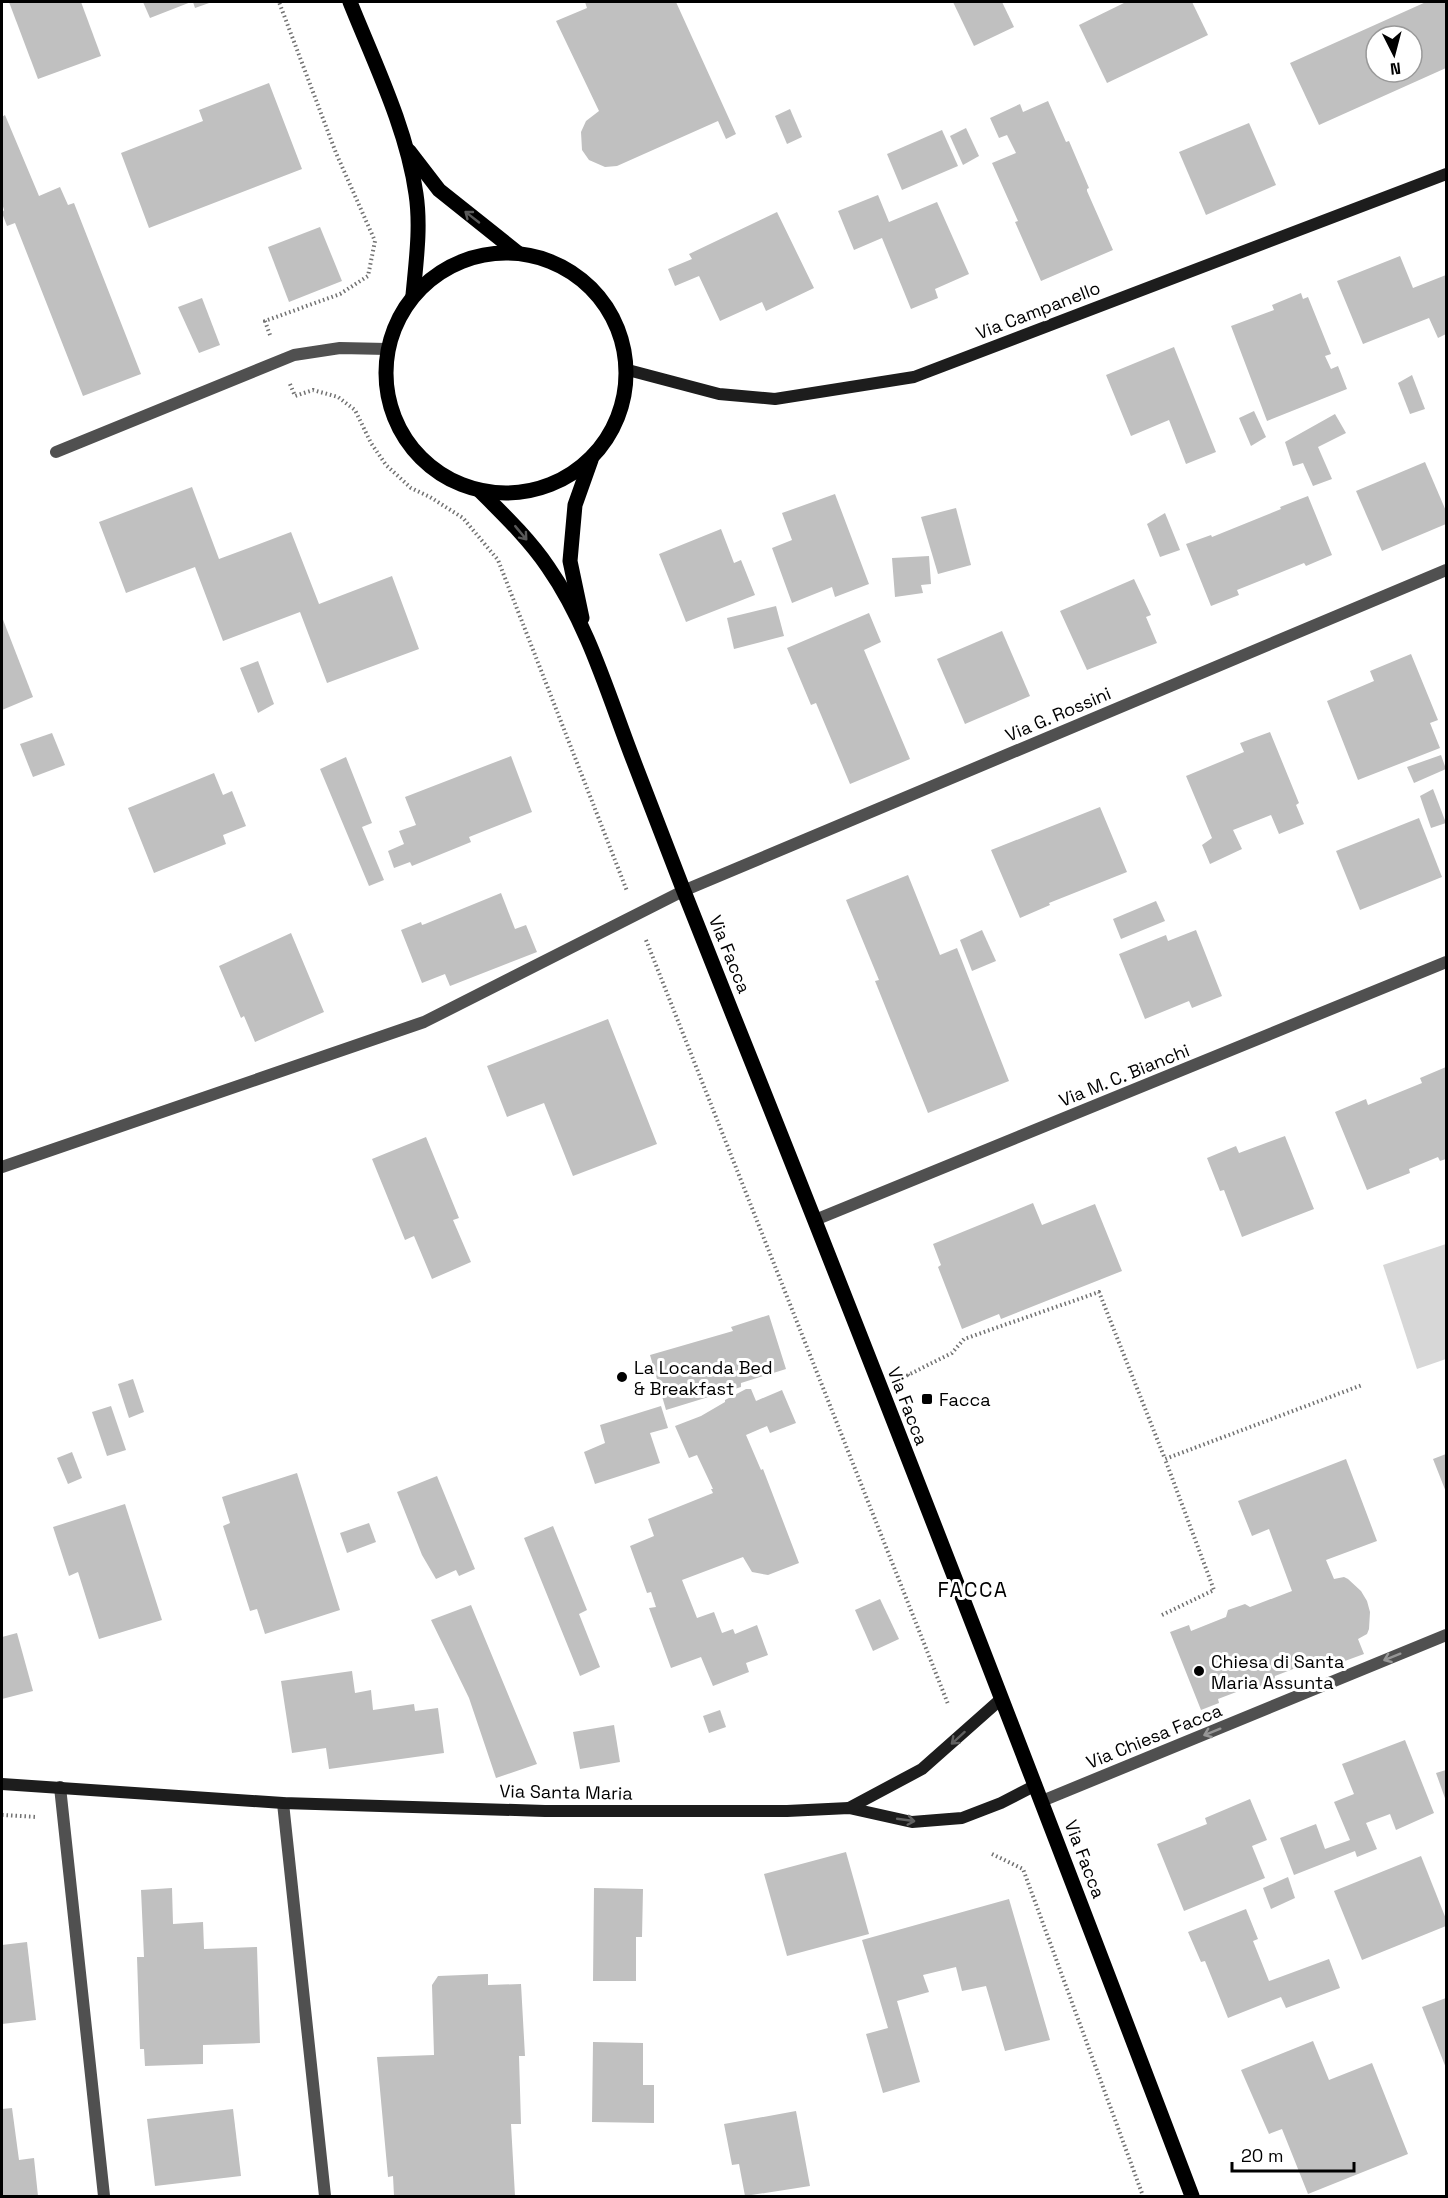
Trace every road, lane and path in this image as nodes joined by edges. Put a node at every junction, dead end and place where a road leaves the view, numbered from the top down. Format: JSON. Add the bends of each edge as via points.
{"nodes":[{"id":1,"x":279,"y":2,"type":"edge"},
{"id":2,"x":350,"y":2,"type":"edge"},
{"id":3,"x":408,"y":149,"type":"junction"},
{"id":4,"x":336,"y":153,"type":"dead end"},
{"id":5,"x":1446,"y":174,"type":"edge"},
{"id":6,"x":518,"y":253,"type":"junction"},
{"id":7,"x":413,"y":295,"type":"junction"},
{"id":8,"x":387,"y":350,"type":"junction"},
{"id":9,"x":628,"y":370,"type":"junction"},
{"id":10,"x":56,"y":452,"type":"dead end"},
{"id":11,"x":591,"y":460,"type":"junction"},
{"id":12,"x":480,"y":491,"type":"junction"},
{"id":13,"x":1446,"y":570,"type":"edge"},
{"id":14,"x":509,"y":583,"type":"dead end"},
{"id":15,"x":585,"y":632,"type":"junction"},
{"id":16,"x":683,"y":891,"type":"junction"},
{"id":17,"x":636,"y":914,"type":"junction"},
{"id":18,"x":1446,"y":963,"type":"edge"},
{"id":19,"x":2,"y":1167,"type":"edge"},
{"id":20,"x":815,"y":1220,"type":"junction"},
{"id":21,"x":912,"y":1385,"type":"dead end"},
{"id":22,"x":1362,"y":1385,"type":"dead end"},
{"id":23,"x":1165,"y":1460,"type":"junction"},
{"id":24,"x":1162,"y":1615,"type":"dead end"},
{"id":25,"x":1446,"y":1635,"type":"edge"},
{"id":26,"x":1001,"y":1699,"type":"junction"},
{"id":27,"x":948,"y":1704,"type":"dead end"},
{"id":28,"x":2,"y":1784,"type":"edge"},
{"id":29,"x":1036,"y":1785,"type":"junction"},
{"id":30,"x":60,"y":1787,"type":"junction"},
{"id":31,"x":1042,"y":1801,"type":"junction"},
{"id":32,"x":283,"y":1803,"type":"junction"},
{"id":33,"x":849,"y":1808,"type":"junction"},
{"id":34,"x":992,"y":1854,"type":"dead end"},
{"id":35,"x":104,"y":2196,"type":"edge"},
{"id":36,"x":325,"y":2196,"type":"edge"},
{"id":37,"x":1143,"y":2196,"type":"edge"},
{"id":38,"x":1192,"y":2196,"type":"edge"}],
"edges":[{"from":1,"to":4,"type":"path"},
{"from":2,"to":3,"type":"main road"},
{"from":6,"to":3,"type":"main road","one_way":true,"via":[[440,190]]},
{"from":3,"to":7,"type":"main road","via":[[417,196]]},
{"from":5,"to":9,"type":"main road","name":"Via Campanello","via":[[914,377],[775,399],[719,394]]},
{"from":6,"to":7,"type":"main road","via":[[472,257],[439,272]]},
{"from":6,"to":9,"type":"main road","via":[[566,267],[604,302],[627,355]]},
{"from":7,"to":8,"type":"main road","via":[[400,314]]},
{"from":8,"to":10,"type":"street","via":[[340,348],[294,355]]},
{"from":8,"to":12,"type":"main road","via":[[386,393],[401,435],[427,465],[456,484]]},
{"from":9,"to":11,"type":"main road","via":[[624,405],[607,441]]},
{"from":11,"to":12,"type":"main road","via":[[572,476],[532,492]]},
{"from":11,"to":15,"type":"main road","name":"Via Facca","via":[[575,505],[570,561]]},
{"from":12,"to":15,"type":"main road","name":"Via Facca","one_way":true,"via":[[550,568]]},
{"from":13,"to":16,"type":"street","name":"Via G. Rossini"},
{"from":14,"to":17,"type":"path"},
{"from":15,"to":16,"type":"main road","name":"Via Facca"},
{"from":16,"to":17,"type":"street","name":"Via G. Rossini"},
{"from":16,"to":20,"type":"main road","name":"Via Facca"},
{"from":17,"to":19,"type":"street","name":"Via G. Rossini","via":[[423,1022]]},
{"from":17,"to":27,"type":"path"},
{"from":18,"to":20,"type":"street","name":"Via M. C. Bianchi"},
{"from":20,"to":26,"type":"main road","name":"Via Facca"},
{"from":21,"to":23,"type":"path","via":[[908,1375],[952,1353],[964,1339],[1099,1292]]},
{"from":22,"to":23,"type":"path"},
{"from":23,"to":24,"type":"path","via":[[1214,1590]]},
{"from":25,"to":31,"type":"street","name":"Via Chiesa Facca","one_way":true},
{"from":26,"to":29,"type":"main road","name":"Via Facca"},
{"from":26,"to":33,"type":"main road","name":"Via Santa Maria","one_way":true,"via":[[922,1769]]},
{"from":28,"to":30,"type":"main road","name":"Via Santa Maria"},
{"from":29,"to":31,"type":"main road","name":"Via Facca"},
{"from":33,"to":29,"type":"main road","name":"Via Santa Maria","one_way":true,"via":[[912,1822],[962,1818]]},
{"from":30,"to":32,"type":"main road","name":"Via Santa Maria"},
{"from":30,"to":35,"type":"street"},
{"from":31,"to":38,"type":"main road","name":"Via Facca"},
{"from":32,"to":33,"type":"main road","name":"Via Santa Maria","via":[[545,1811]]},
{"from":32,"to":36,"type":"street"},
{"from":34,"to":37,"type":"path","via":[[1023,1869]]}]}
